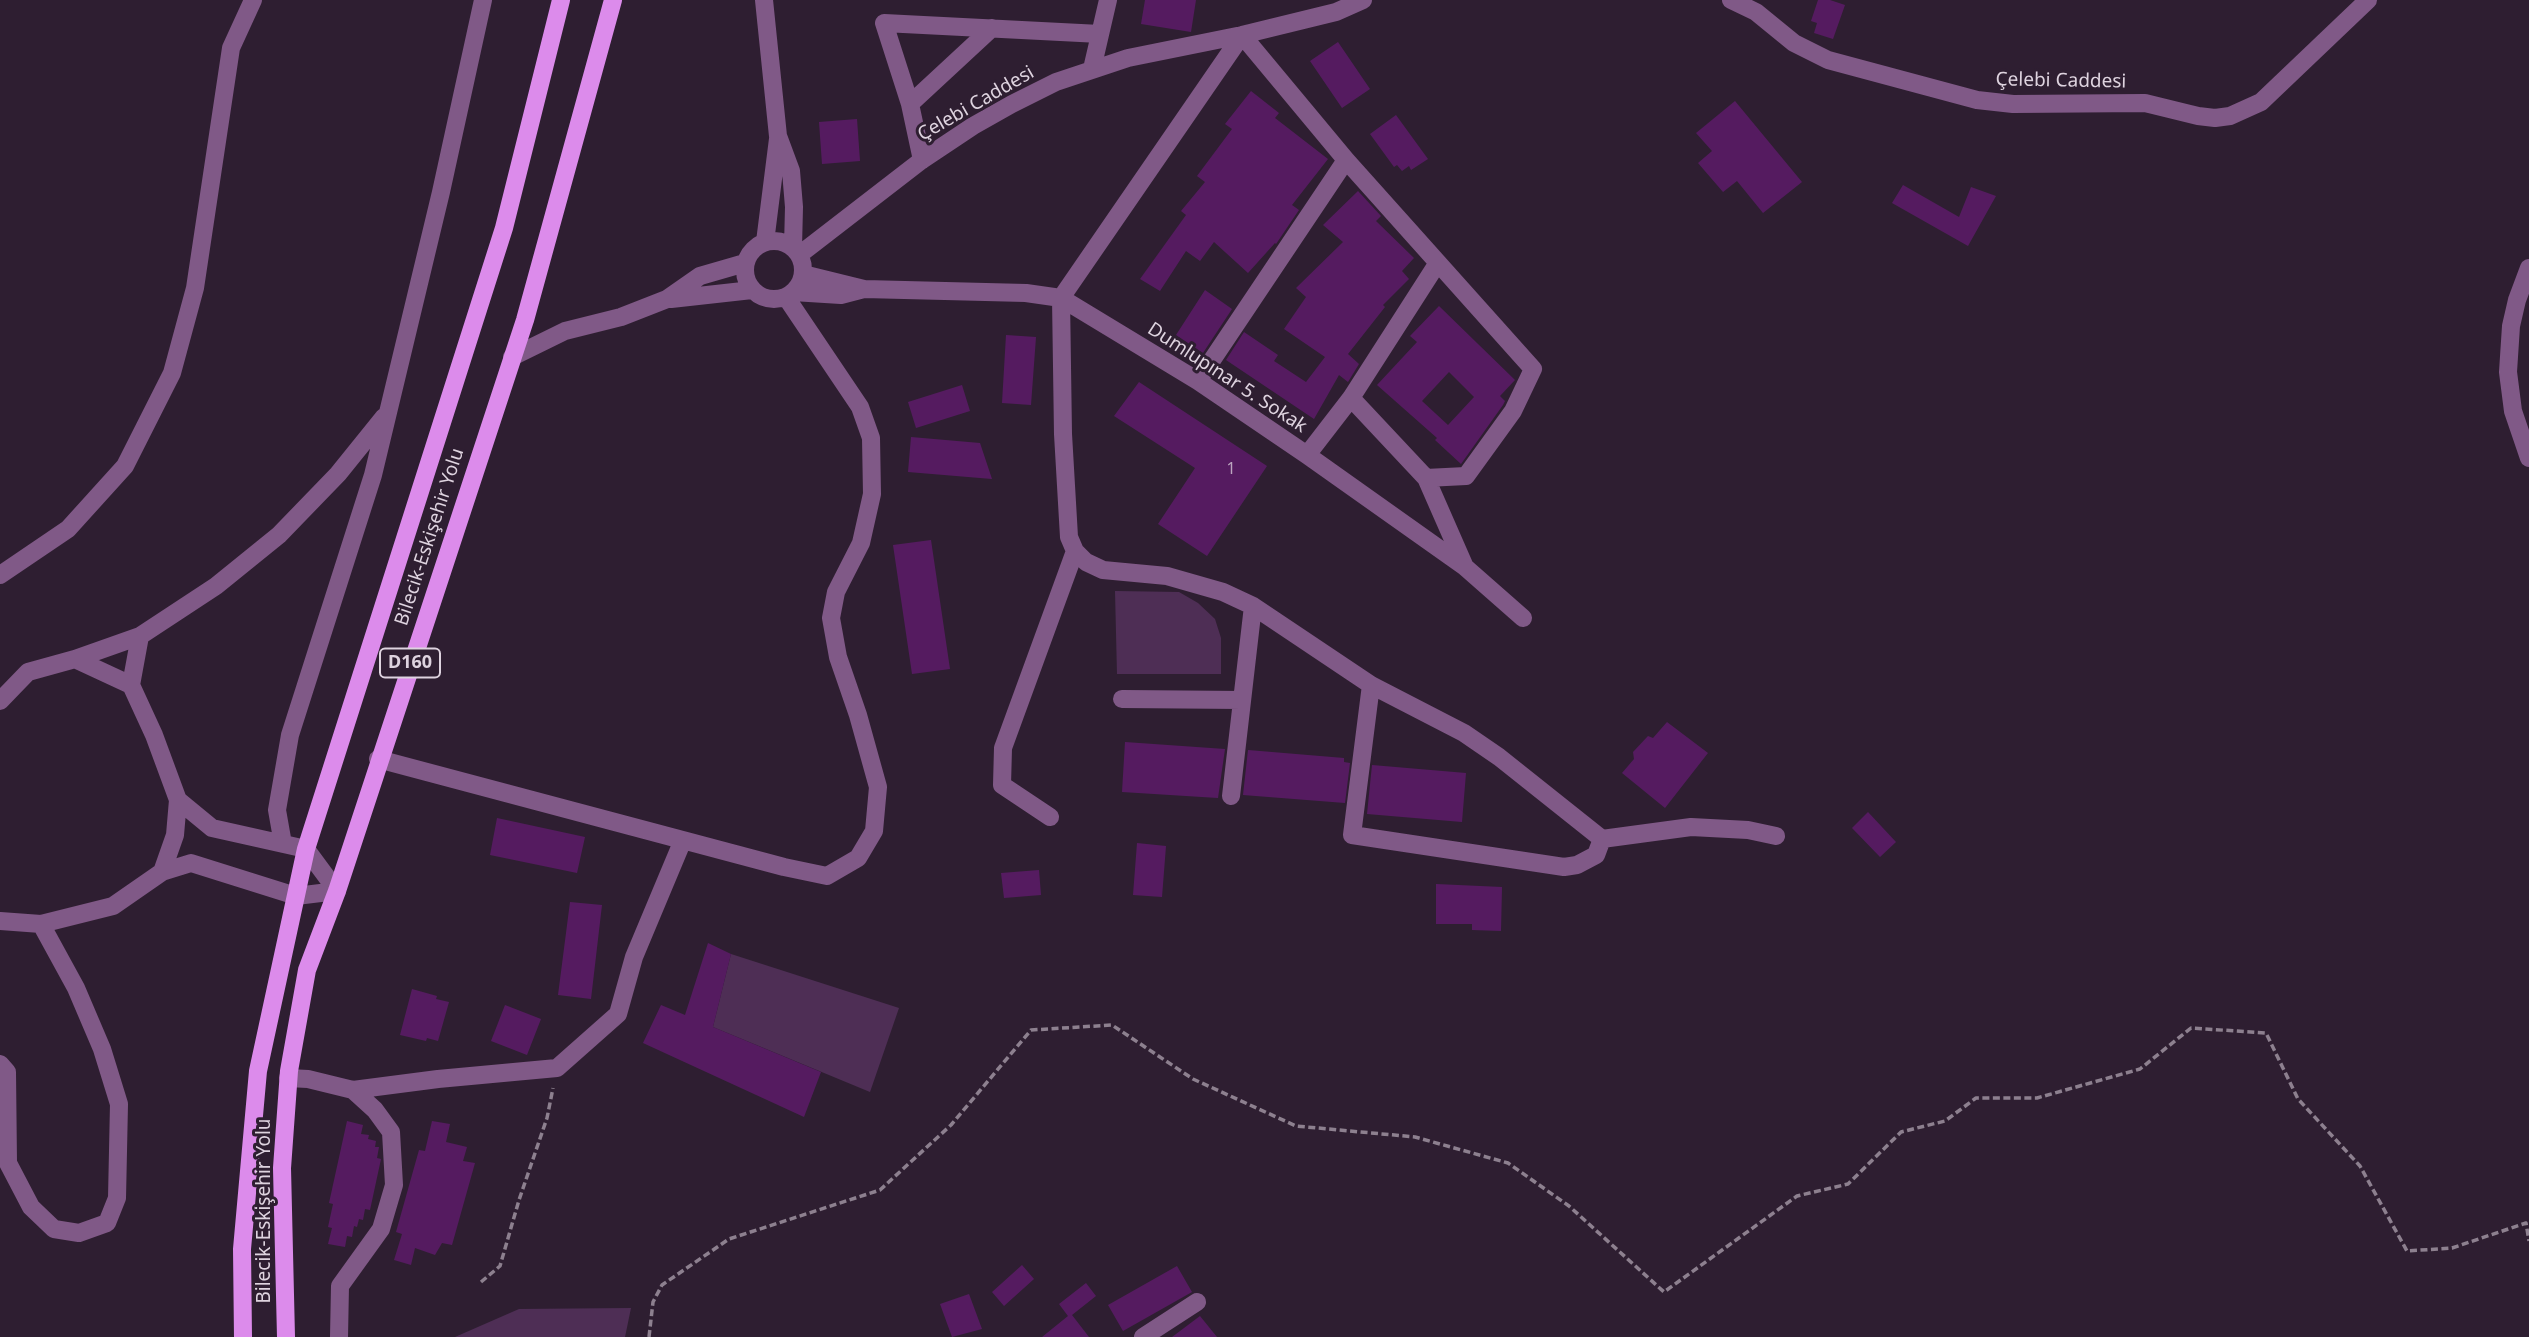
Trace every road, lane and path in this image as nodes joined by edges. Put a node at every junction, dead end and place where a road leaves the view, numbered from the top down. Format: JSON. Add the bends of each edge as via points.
{"nodes":[{"id":1,"x":253,"y":0,"type":"edge"},
{"id":2,"x":482,"y":0,"type":"edge"},
{"id":3,"x":561,"y":0,"type":"edge"},
{"id":4,"x":613,"y":0,"type":"edge"},
{"id":5,"x":764,"y":0,"type":"edge"},
{"id":6,"x":1108,"y":0,"type":"edge"},
{"id":7,"x":1363,"y":0,"type":"edge"},
{"id":8,"x":1731,"y":0,"type":"edge"},
{"id":9,"x":2368,"y":0,"type":"edge"},
{"id":10,"x":1759,"y":6,"type":"edge"},
{"id":11,"x":992,"y":29,"type":"junction"},
{"id":12,"x":1100,"y":34,"type":"junction"},
{"id":13,"x":1242,"y":35,"type":"junction"},
{"id":14,"x":1092,"y":69,"type":"junction"},
{"id":15,"x":910,"y":104,"type":"junction"},
{"id":16,"x":778,"y":136,"type":"junction"},
{"id":17,"x":922,"y":160,"type":"junction"},
{"id":18,"x":1346,"y":160,"type":"junction"},
{"id":19,"x":765,"y":242,"type":"junction"},
{"id":20,"x":796,"y":251,"type":"junction"},
{"id":21,"x":745,"y":263,"type":"junction"},
{"id":22,"x":1437,"y":264,"type":"junction"},
{"id":23,"x":2529,"y":268,"type":"edge"},
{"id":24,"x":803,"y":274,"type":"junction"},
{"id":25,"x":864,"y":289,"type":"junction"},
{"id":26,"x":752,"y":290,"type":"junction"},
{"id":27,"x":790,"y":294,"type":"junction"},
{"id":28,"x":1061,"y":298,"type":"junction"},
{"id":29,"x":667,"y":299,"type":"junction"},
{"id":30,"x":512,"y":357,"type":"junction"},
{"id":31,"x":1198,"y":381,"type":"junction"},
{"id":32,"x":1352,"y":398,"type":"junction"},
{"id":33,"x":388,"y":413,"type":"junction"},
{"id":34,"x":1307,"y":455,"type":"junction"},
{"id":35,"x":2529,"y":458,"type":"edge"},
{"id":36,"x":1426,"y":478,"type":"junction"},
{"id":37,"x":1075,"y":551,"type":"junction"},
{"id":38,"x":1465,"y":567,"type":"junction"},
{"id":39,"x":0,"y":575,"type":"edge"},
{"id":40,"x":1253,"y":606,"type":"junction"},
{"id":41,"x":1523,"y":618,"type":"dead end"},
{"id":42,"x":140,"y":636,"type":"junction"},
{"id":43,"x":75,"y":659,"type":"junction"},
{"id":44,"x":131,"y":685,"type":"junction"},
{"id":45,"x":1371,"y":685,"type":"junction"},
{"id":46,"x":1122,"y":699,"type":"dead end"},
{"id":47,"x":1242,"y":700,"type":"junction"},
{"id":48,"x":0,"y":701,"type":"edge"},
{"id":49,"x":379,"y":759,"type":"junction"},
{"id":50,"x":1231,"y":796,"type":"dead end"},
{"id":51,"x":178,"y":800,"type":"junction"},
{"id":52,"x":1050,"y":817,"type":"dead end"},
{"id":53,"x":1776,"y":836,"type":"dead end"},
{"id":54,"x":1602,"y":839,"type":"junction"},
{"id":55,"x":683,"y":840,"type":"junction"},
{"id":56,"x":284,"y":844,"type":"junction"},
{"id":57,"x":306,"y":849,"type":"junction"},
{"id":58,"x":162,"y":872,"type":"junction"},
{"id":59,"x":337,"y":891,"type":"junction"},
{"id":60,"x":296,"y":896,"type":"junction"},
{"id":61,"x":0,"y":921,"type":"edge"},
{"id":62,"x":41,"y":925,"type":"junction"},
{"id":63,"x":0,"y":1064,"type":"edge"},
{"id":64,"x":557,"y":1068,"type":"junction"},
{"id":65,"x":288,"y":1078,"type":"junction"},
{"id":66,"x":354,"y":1090,"type":"junction"},
{"id":67,"x":2529,"y":1241,"type":"edge"},
{"id":68,"x":481,"y":1282,"type":"dead end"},
{"id":69,"x":1197,"y":1302,"type":"dead end"},
{"id":70,"x":243,"y":1337,"type":"edge"},
{"id":71,"x":286,"y":1337,"type":"edge"},
{"id":72,"x":339,"y":1337,"type":"edge"},
{"id":73,"x":649,"y":1337,"type":"edge"},
{"id":74,"x":1143,"y":1337,"type":"edge"}],
"edges":[{"from":1,"to":39,"type":"street","via":[[231,47],[195,288],[172,373],[125,466],[68,529]]},
{"from":2,"to":33,"type":"street"},
{"from":3,"to":57,"type":"main road","name":"Bilecik-Eskişehir Yolu","number":"D160","via":[[504,228]]},
{"from":4,"to":30,"type":"main road","name":"Bilecik-Eskişehir Yolu","number":"D160"},
{"from":5,"to":16,"type":"street"},
{"from":6,"to":12,"type":"street"},
{"from":7,"to":13,"type":"street","name":"Çelebi Caddesi","via":[[1336,12]]},
{"from":8,"to":10,"type":"street","name":"Çelebi Caddesi"},
{"from":9,"to":10,"type":"street","name":"Çelebi Caddesi","via":[[2261,102],[2215,118],[2145,103],[1977,100],[1828,60],[1794,43]]},
{"from":11,"to":12,"type":"street"},
{"from":11,"to":15,"type":"street"},
{"from":11,"to":15,"type":"street","via":[[884,23]]},
{"from":12,"to":14,"type":"street"},
{"from":13,"to":14,"type":"street","name":"Çelebi Caddesi"},
{"from":13,"to":18,"type":"street"},
{"from":13,"to":28,"type":"street"},
{"from":14,"to":17,"type":"street","name":"Çelebi Caddesi","via":[[1012,104]]},
{"from":15,"to":17,"type":"street"},
{"from":16,"to":19,"type":"street"},
{"from":16,"to":20,"type":"street","via":[[791,171]]},
{"from":17,"to":20,"type":"street","name":"Çelebi Caddesi"},
{"from":18,"to":22,"type":"street"},
{"from":18,"to":31,"type":"street"},
{"from":19,"to":20,"type":"street","via":[[774,240]]},
{"from":19,"to":21,"type":"street","via":[[755,247]]},
{"from":20,"to":24,"type":"street"},
{"from":21,"to":26,"type":"street"},
{"from":21,"to":29,"type":"street","via":[[700,276]]},
{"from":22,"to":32,"type":"street"},
{"from":22,"to":36,"type":"street","via":[[1533,369],[1513,411],[1466,476]]},
{"from":23,"to":35,"type":"street","via":[[2511,326],[2508,372],[2513,411]]},
{"from":24,"to":25,"type":"street","name":"Dumlupınar 5. Sokak"},
{"from":24,"to":27,"type":"street"},
{"from":25,"to":27,"type":"street","name":"Dumlupınar 5. Sokak","via":[[841,295]]},
{"from":25,"to":28,"type":"street","name":"Dumlupınar 5. Sokak"},
{"from":26,"to":27,"type":"street","via":[[767,299]]},
{"from":26,"to":29,"type":"street"},
{"from":27,"to":55,"type":"street","via":[[860,407],[871,438],[872,494],[861,543],[836,592],[831,618],[838,657],[878,787],[874,831],[858,858],[827,876]]},
{"from":28,"to":31,"type":"street","name":"Dumlupınar 5. Sokak"},
{"from":28,"to":37,"type":"street","via":[[1063,434],[1069,537]]},
{"from":29,"to":30,"type":"street","via":[[565,331]]},
{"from":30,"to":49,"type":"main road","name":"Bilecik-Eskişehir Yolu","number":"D160"},
{"from":31,"to":34,"type":"street","name":"Dumlupınar 5. Sokak"},
{"from":32,"to":34,"type":"street"},
{"from":32,"to":36,"type":"street"},
{"from":33,"to":42,"type":"street","via":[[279,535],[216,586]]},
{"from":33,"to":56,"type":"street","via":[[373,475],[290,735],[276,810]]},
{"from":34,"to":38,"type":"street","name":"Dumlupınar 5. Sokak"},
{"from":36,"to":38,"type":"street"},
{"from":37,"to":40,"type":"street","via":[[1103,570],[1167,576]]},
{"from":37,"to":52,"type":"street","via":[[1003,748],[1002,785]]},
{"from":38,"to":41,"type":"street","name":"Dumlupınar 5. Sokak"},
{"from":40,"to":45,"type":"street"},
{"from":40,"to":47,"type":"street"},
{"from":42,"to":43,"type":"street"},
{"from":42,"to":44,"type":"street"},
{"from":43,"to":44,"type":"street"},
{"from":43,"to":48,"type":"street","via":[[28,672]]},
{"from":44,"to":51,"type":"street"},
{"from":45,"to":54,"type":"street","via":[[1464,733]]},
{"from":45,"to":54,"type":"street","via":[[1352,835],[1550,867],[1587,860],[1596,855]]},
{"from":46,"to":47,"type":"street"},
{"from":47,"to":50,"type":"street"},
{"from":49,"to":55,"type":"street"},
{"from":49,"to":59,"type":"main road","name":"Bilecik-Eskişehir Yolu","number":"D160"},
{"from":51,"to":56,"type":"street","via":[[212,828]]},
{"from":51,"to":58,"type":"street","via":[[175,835]]},
{"from":53,"to":54,"type":"street","via":[[1691,827]]},
{"from":55,"to":64,"type":"street","via":[[634,957],[618,1014]]},
{"from":56,"to":57,"type":"street"},
{"from":57,"to":59,"type":"street"},
{"from":57,"to":60,"type":"main road","name":"Bilecik-Eskişehir Yolu","number":"D160"},
{"from":58,"to":60,"type":"street","via":[[191,863]]},
{"from":58,"to":62,"type":"street","via":[[113,906]]},
{"from":59,"to":60,"type":"street"},
{"from":59,"to":65,"type":"main road","name":"Bilecik-Eskişehir Yolu","number":"D160","via":[[307,970]]},
{"from":60,"to":70,"type":"main road","name":"Bilecik-Eskişehir Yolu","number":"D160","via":[[258,1071],[242,1249]]},
{"from":61,"to":62,"type":"street"},
{"from":62,"to":63,"type":"street","via":[[92,1024],[119,1104],[117,1198],[107,1223],[79,1233],[54,1229],[31,1207],[8,1163],[7,1072]]},
{"from":64,"to":66,"type":"street"},
{"from":64,"to":68,"type":"path","via":[[547,1118],[500,1266]]},
{"from":65,"to":66,"type":"street"},
{"from":65,"to":71,"type":"main road","name":"Bilecik-Eskişehir Yolu","number":"D160","via":[[282,1168]]},
{"from":66,"to":72,"type":"street","via":[[391,1132],[394,1185],[381,1229],[340,1286]]},
{"from":67,"to":73,"type":"path","via":[[2526,1223],[2452,1248],[2407,1251],[2360,1166],[2298,1099],[2266,1033],[2191,1028],[2140,1069],[2037,1098],[1976,1098],[1945,1121],[1901,1132],[1848,1184],[1797,1196],[1664,1292],[1569,1206],[1508,1163],[1415,1138],[1296,1126],[1193,1079],[1112,1026],[1031,1030],[951,1125],[880,1190],[729,1240],[662,1285],[653,1302]]},
{"from":69,"to":74,"type":"street"}]}
